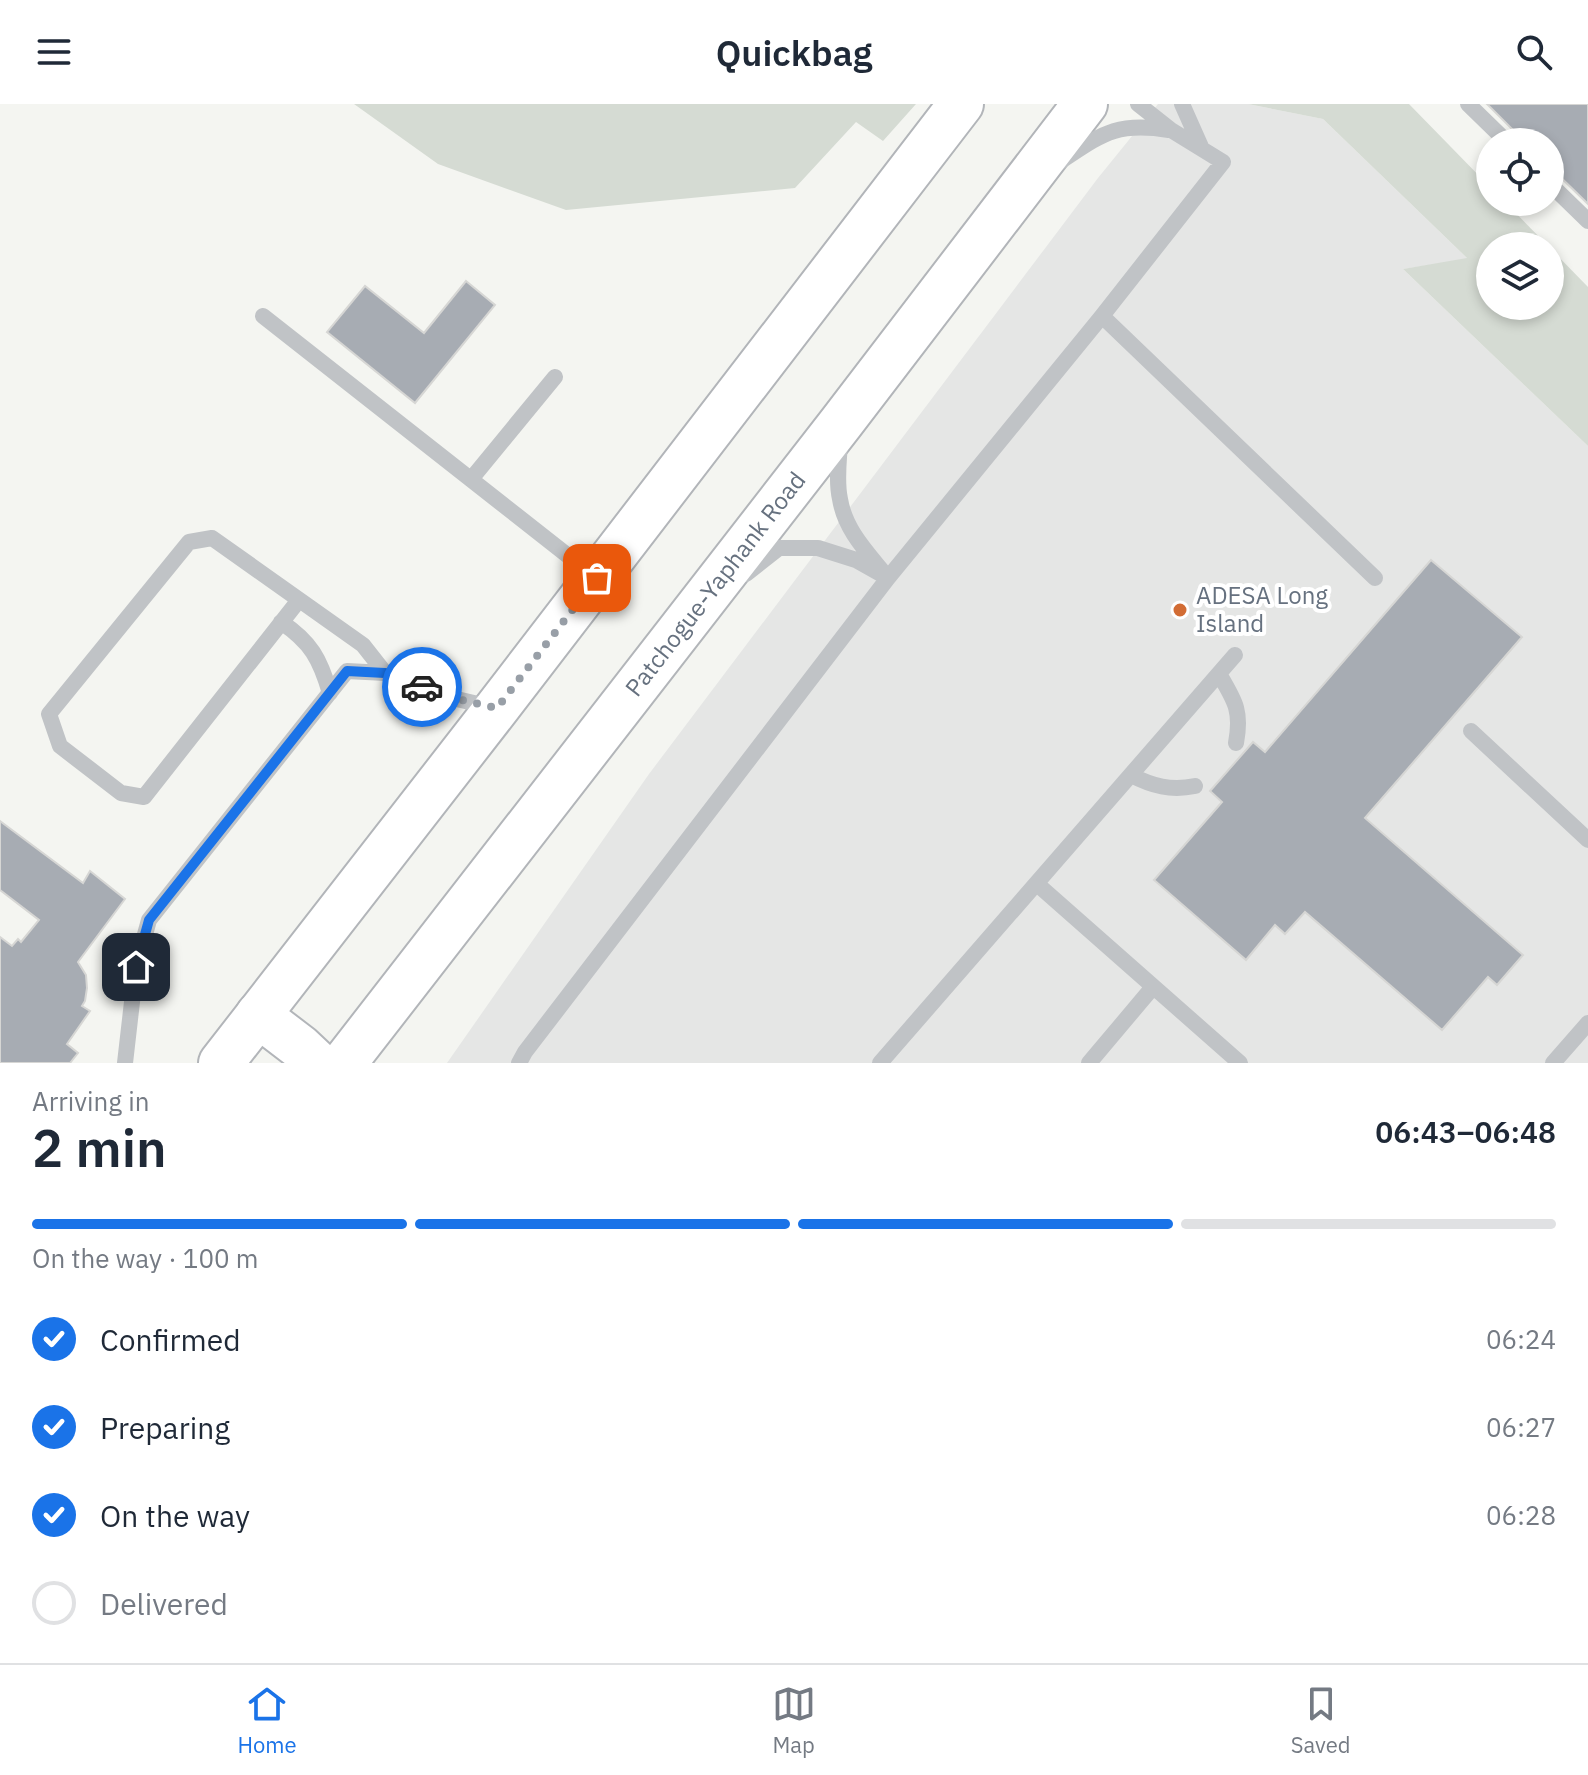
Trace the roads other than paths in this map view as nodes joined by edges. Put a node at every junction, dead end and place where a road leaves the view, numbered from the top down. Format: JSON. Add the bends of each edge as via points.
{"nodes":[{"id":1,"x":961,"y":104,"type":"edge"},
{"id":2,"x":1085,"y":104,"type":"edge"},
{"id":3,"x":1138,"y":104,"type":"edge"},
{"id":4,"x":1182,"y":104,"type":"edge"},
{"id":5,"x":1468,"y":104,"type":"edge"},
{"id":6,"x":1493,"y":128,"type":"edge"},
{"id":7,"x":1171,"y":130,"type":"junction"},
{"id":8,"x":1202,"y":149,"type":"junction"},
{"id":9,"x":1020,"y":188,"type":"junction"},
{"id":10,"x":1564,"y":198,"type":"edge"},
{"id":11,"x":1588,"y":221,"type":"edge"},
{"id":12,"x":263,"y":316,"type":"dead end"},
{"id":13,"x":1102,"y":316,"type":"junction"},
{"id":14,"x":555,"y":377,"type":"dead end"},
{"id":15,"x":841,"y":423,"type":"junction"},
{"id":16,"x":472,"y":478,"type":"junction"},
{"id":17,"x":597,"y":578,"type":"junction"},
{"id":18,"x":888,"y":578,"type":"junction"},
{"id":19,"x":1375,"y":578,"type":"dead end"},
{"id":20,"x":299,"y":600,"type":"junction"},
{"id":21,"x":688,"y":620,"type":"junction"},
{"id":22,"x":281,"y":622,"type":"junction"},
{"id":23,"x":1235,"y":655,"type":"dead end"},
{"id":24,"x":385,"y":673,"type":"junction"},
{"id":25,"x":1219,"y":674,"type":"junction"},
{"id":26,"x":330,"y":693,"type":"junction"},
{"id":27,"x":497,"y":708,"type":"junction"},
{"id":28,"x":1471,"y":731,"type":"dead end"},
{"id":29,"x":1236,"y":743,"type":"dead end"},
{"id":30,"x":1131,"y":775,"type":"junction"},
{"id":31,"x":1195,"y":786,"type":"dead end"},
{"id":32,"x":1588,"y":840,"type":"edge"},
{"id":33,"x":1037,"y":884,"type":"junction"},
{"id":34,"x":1153,"y":987,"type":"junction"},
{"id":35,"x":258,"y":1015,"type":"junction"},
{"id":36,"x":1588,"y":1023,"type":"edge"},
{"id":37,"x":125,"y":1063,"type":"edge"},
{"id":38,"x":221,"y":1063,"type":"edge"},
{"id":39,"x":317,"y":1063,"type":"edge"},
{"id":40,"x":344,"y":1063,"type":"edge"},
{"id":41,"x":519,"y":1063,"type":"edge"},
{"id":42,"x":880,"y":1063,"type":"edge"},
{"id":43,"x":1089,"y":1063,"type":"edge"},
{"id":44,"x":1240,"y":1063,"type":"edge"},
{"id":45,"x":1553,"y":1063,"type":"edge"}],
"edges":[{"from":1,"to":17,"type":"main road"},
{"from":2,"to":9,"type":"main road","name":"Patchogue-Yaphank Road"},
{"from":3,"to":7,"type":"lane"},
{"from":4,"to":8,"type":"lane"},
{"from":5,"to":6,"type":"lane"},
{"from":7,"to":8,"type":"lane"},
{"from":7,"to":9,"type":"lane","via":[[1126,127],[1106,133]]},
{"from":8,"to":13,"type":"lane","via":[[1223,162]]},
{"from":9,"to":15,"type":"main road","name":"Patchogue-Yaphank Road"},
{"from":10,"to":11,"type":"lane"},
{"from":12,"to":16,"type":"lane"},
{"from":13,"to":18,"type":"lane"},
{"from":13,"to":19,"type":"lane"},
{"from":14,"to":16,"type":"lane"},
{"from":15,"to":18,"type":"lane","via":[[841,504],[860,543]]},
{"from":15,"to":21,"type":"main road","name":"Patchogue-Yaphank Road"},
{"from":16,"to":17,"type":"lane"},
{"from":17,"to":27,"type":"main road"},
{"from":18,"to":21,"type":"lane","via":[[818,548],[779,548]]},
{"from":18,"to":41,"type":"lane"},
{"from":20,"to":22,"type":"lane"},
{"from":20,"to":22,"type":"lane","via":[[212,538],[189,542],[49,714],[60,746],[121,793],[144,797]]},
{"from":20,"to":24,"type":"lane","via":[[363,645]]},
{"from":21,"to":40,"type":"main road","name":"Patchogue-Yaphank Road"},
{"from":22,"to":26,"type":"lane","via":[[314,654]]},
{"from":23,"to":25,"type":"lane"},
{"from":24,"to":26,"type":"lane","via":[[347,671]]},
{"from":24,"to":27,"type":"lane","via":[[448,697]]},
{"from":25,"to":29,"type":"lane","via":[[1236,702]]},
{"from":25,"to":30,"type":"lane"},
{"from":26,"to":37,"type":"lane","via":[[149,920],[136,967]]},
{"from":27,"to":35,"type":"main road"},
{"from":28,"to":32,"type":"lane"},
{"from":30,"to":31,"type":"lane","via":[[1168,788]]},
{"from":30,"to":33,"type":"lane"},
{"from":33,"to":34,"type":"lane"},
{"from":33,"to":42,"type":"lane"},
{"from":34,"to":43,"type":"lane"},
{"from":34,"to":44,"type":"lane"},
{"from":35,"to":38,"type":"main road"},
{"from":35,"to":39,"type":"main road"},
{"from":36,"to":45,"type":"lane"}]}
